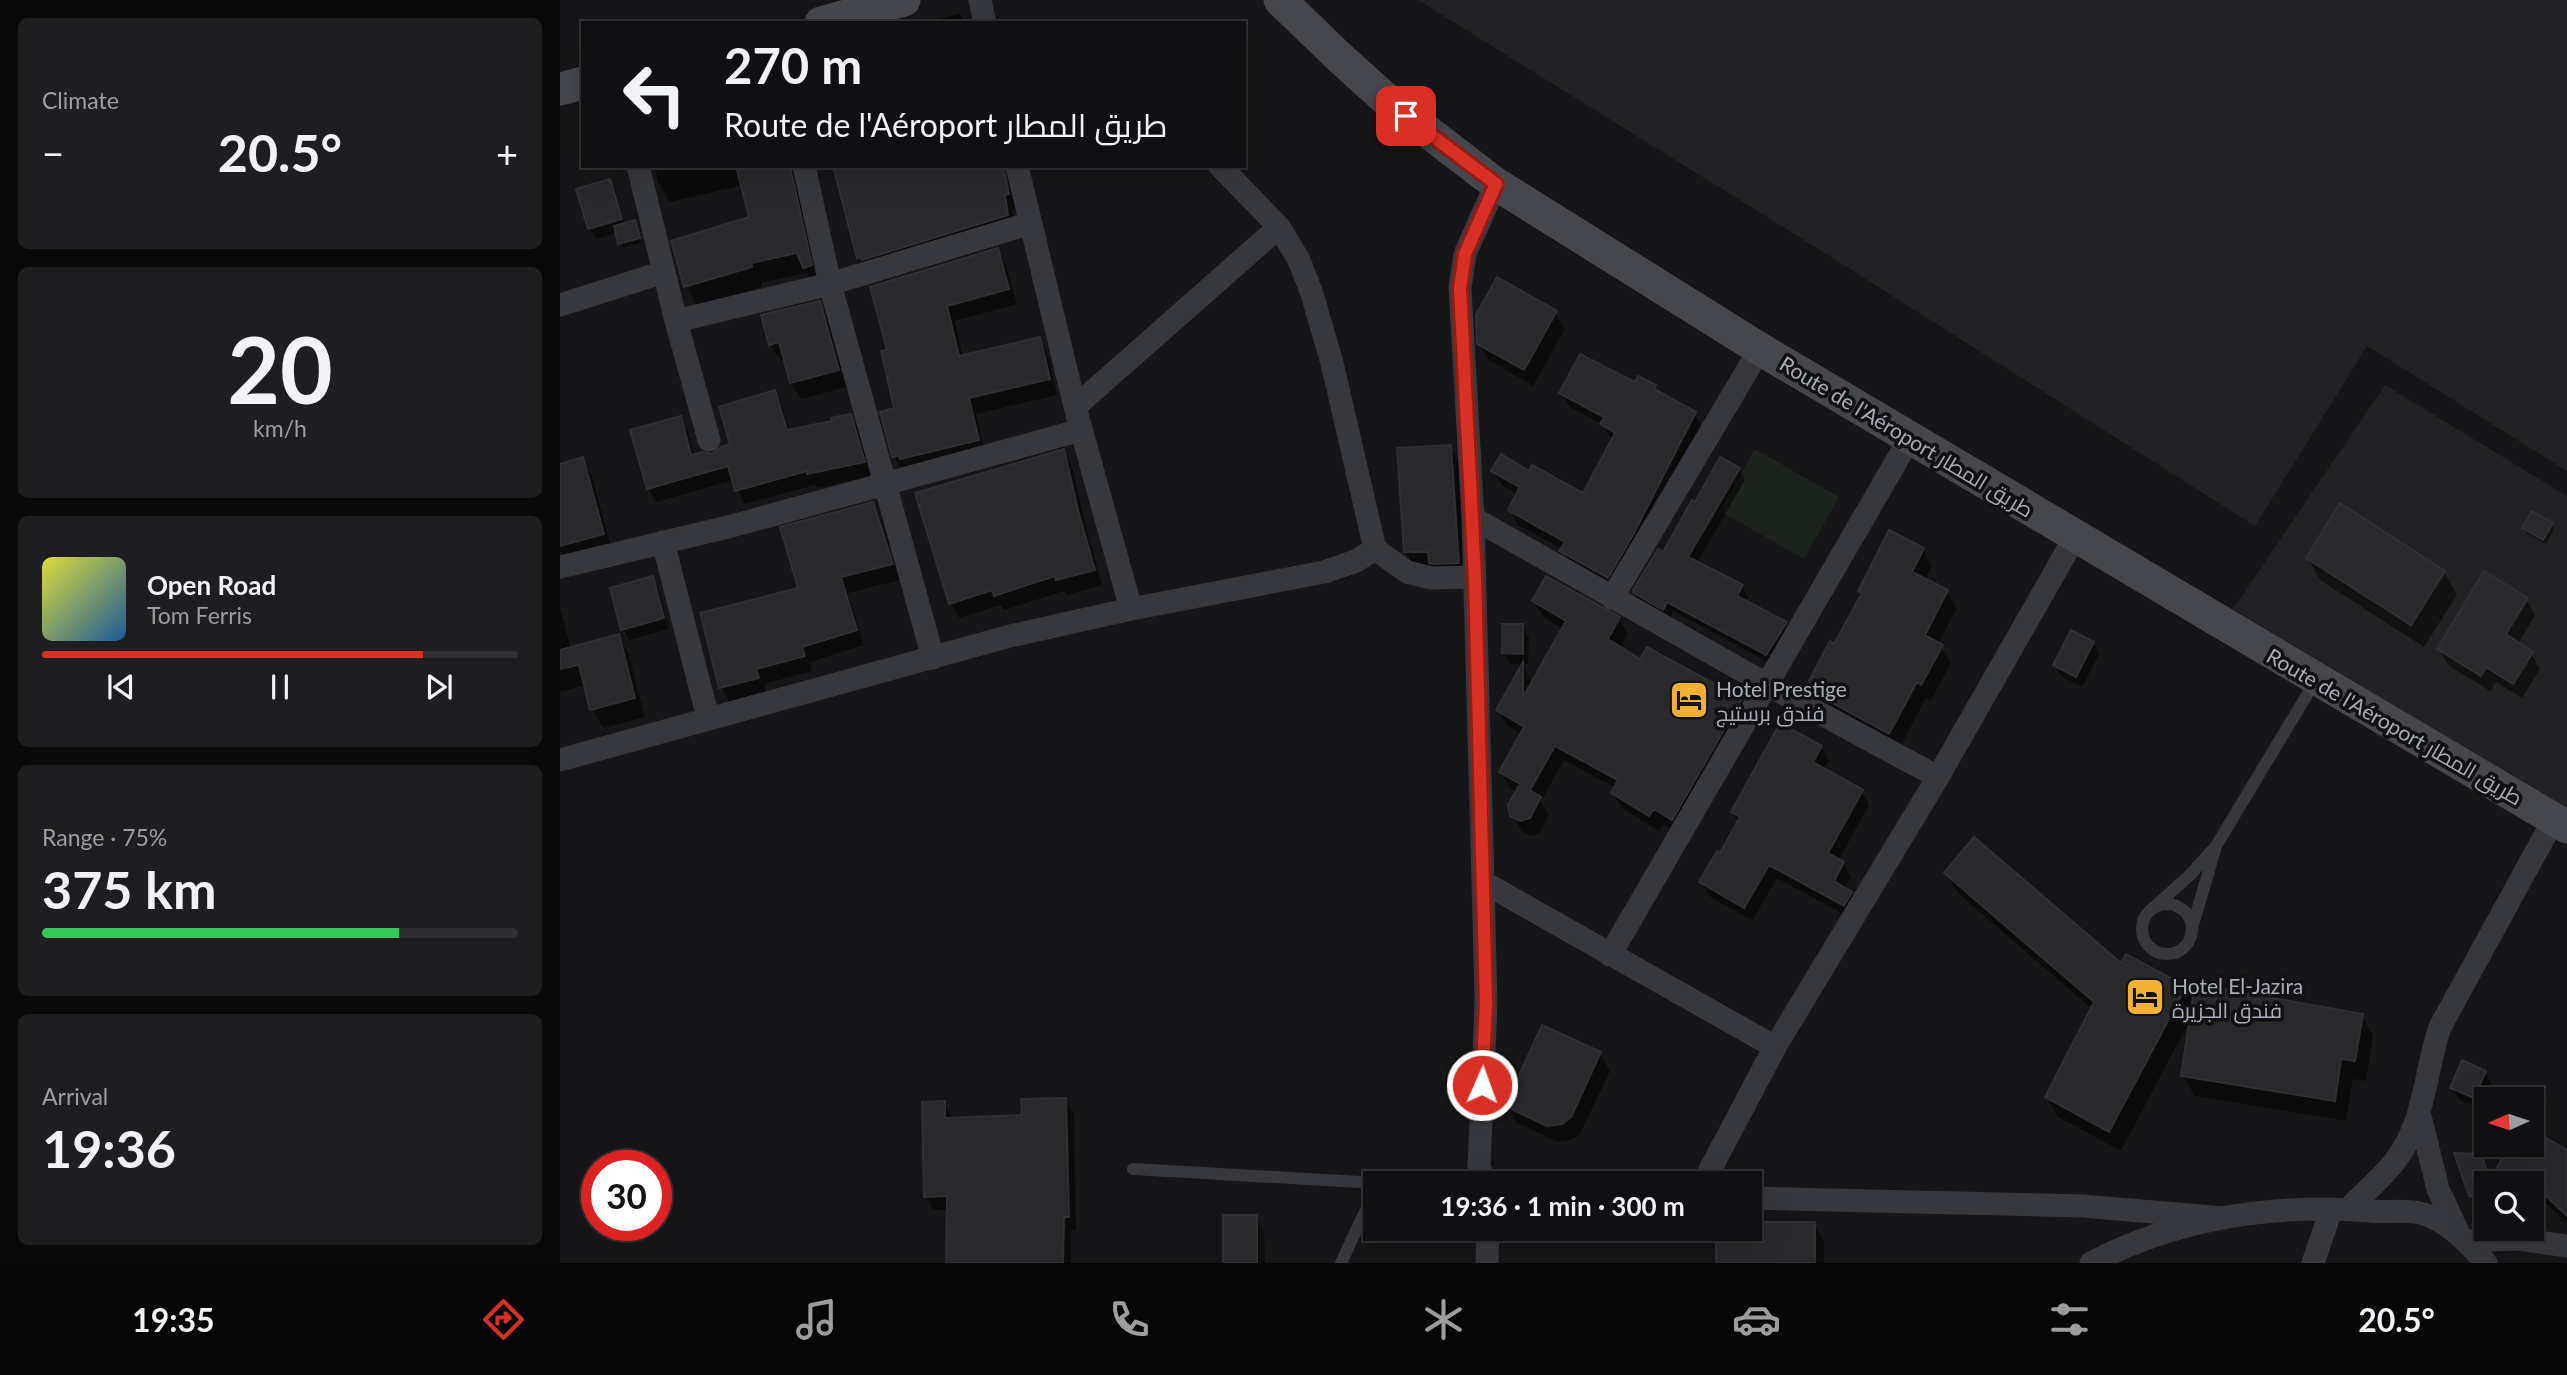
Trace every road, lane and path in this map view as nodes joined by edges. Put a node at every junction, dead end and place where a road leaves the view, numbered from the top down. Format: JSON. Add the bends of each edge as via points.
{"nodes":[{"id":1,"x":904,"y":0,"type":"edge"},
{"id":2,"x":980,"y":0,"type":"edge"},
{"id":3,"x":1280,"y":0,"type":"edge"},
{"id":4,"x":828,"y":21,"type":"edge"},
{"id":5,"x":985,"y":21,"type":"edge"},
{"id":6,"x":581,"y":84,"type":"edge"},
{"id":7,"x":560,"y":89,"type":"edge"},
{"id":8,"x":638,"y":168,"type":"edge"},
{"id":9,"x":804,"y":168,"type":"edge"},
{"id":10,"x":1017,"y":168,"type":"edge"},
{"id":11,"x":1222,"y":168,"type":"edge"},
{"id":12,"x":1496,"y":184,"type":"junction"},
{"id":13,"x":1031,"y":223,"type":"junction"},
{"id":14,"x":1279,"y":227,"type":"junction"},
{"id":15,"x":664,"y":272,"type":"junction"},
{"id":16,"x":830,"y":284,"type":"junction"},
{"id":17,"x":560,"y":305,"type":"edge"},
{"id":18,"x":676,"y":321,"type":"junction"},
{"id":19,"x":1760,"y":349,"type":"junction"},
{"id":20,"x":1075,"y":407,"type":"junction"},
{"id":21,"x":1081,"y":430,"type":"junction"},
{"id":22,"x":1910,"y":436,"type":"junction"},
{"id":23,"x":709,"y":440,"type":"dead end"},
{"id":24,"x":884,"y":485,"type":"junction"},
{"id":25,"x":1474,"y":519,"type":"junction"},
{"id":26,"x":2075,"y":537,"type":"junction"},
{"id":27,"x":663,"y":542,"type":"junction"},
{"id":28,"x":1375,"y":549,"type":"junction"},
{"id":29,"x":560,"y":567,"type":"edge"},
{"id":30,"x":1475,"y":578,"type":"junction"},
{"id":31,"x":1612,"y":598,"type":"junction"},
{"id":32,"x":1131,"y":609,"type":"junction"},
{"id":33,"x":933,"y":658,"type":"junction"},
{"id":34,"x":2316,"y":680,"type":"junction"},
{"id":35,"x":1766,"y":684,"type":"junction"},
{"id":36,"x":708,"y":718,"type":"junction"},
{"id":37,"x":560,"y":760,"type":"edge"},
{"id":38,"x":1938,"y":777,"type":"junction"},
{"id":39,"x":2560,"y":823,"type":"edge"},
{"id":40,"x":2216,"y":846,"type":"junction"},
{"id":41,"x":1483,"y":882,"type":"junction"},
{"id":42,"x":2152,"y":909,"type":"junction"},
{"id":43,"x":2192,"y":929,"type":"junction"},
{"id":44,"x":1611,"y":955,"type":"junction"},
{"id":45,"x":1775,"y":1047,"type":"junction"},
{"id":46,"x":2419,"y":1112,"type":"junction"},
{"id":47,"x":1133,"y":1169,"type":"dead end"},
{"id":48,"x":1481,"y":1171,"type":"edge"},
{"id":49,"x":1709,"y":1171,"type":"edge"},
{"id":50,"x":1363,"y":1182,"type":"edge"},
{"id":51,"x":1762,"y":1198,"type":"edge"},
{"id":52,"x":2340,"y":1209,"type":"junction"},
{"id":53,"x":1363,"y":1216,"type":"edge"},
{"id":54,"x":2224,"y":1218,"type":"junction"},
{"id":55,"x":2461,"y":1237,"type":"junction"},
{"id":56,"x":1488,"y":1241,"type":"edge"},
{"id":57,"x":2567,"y":1246,"type":"edge"},
{"id":58,"x":1341,"y":1263,"type":"edge"},
{"id":59,"x":1488,"y":1263,"type":"edge"},
{"id":60,"x":2091,"y":1263,"type":"edge"},
{"id":61,"x":2313,"y":1263,"type":"edge"},
{"id":62,"x":2486,"y":1263,"type":"edge"}],
"edges":[{"from":1,"to":4,"type":"street"},
{"from":2,"to":5,"type":"street"},
{"from":3,"to":12,"type":"street","name":"Route de l'Aéroport طريق المطار","via":[[1389,102]]},
{"from":6,"to":7,"type":"street"},
{"from":8,"to":15,"type":"street"},
{"from":9,"to":16,"type":"street"},
{"from":10,"to":13,"type":"street"},
{"from":11,"to":14,"type":"street"},
{"from":12,"to":19,"type":"street","name":"Route de l'Aéroport طريق المطار"},
{"from":12,"to":25,"type":"street","via":[[1465,254],[1460,288]]},
{"from":13,"to":16,"type":"street"},
{"from":13,"to":20,"type":"street"},
{"from":14,"to":20,"type":"street"},
{"from":14,"to":28,"type":"street","via":[[1312,294]]},
{"from":15,"to":17,"type":"street"},
{"from":15,"to":18,"type":"street"},
{"from":16,"to":18,"type":"street"},
{"from":16,"to":24,"type":"street"},
{"from":18,"to":23,"type":"street"},
{"from":19,"to":22,"type":"street","name":"Route de l'Aéroport طريق المطار"},
{"from":19,"to":31,"type":"street"},
{"from":20,"to":21,"type":"street"},
{"from":21,"to":24,"type":"street"},
{"from":21,"to":32,"type":"street"},
{"from":22,"to":26,"type":"street","name":"Route de l'Aéroport طريق المطار"},
{"from":22,"to":35,"type":"street"},
{"from":24,"to":27,"type":"street"},
{"from":24,"to":33,"type":"street"},
{"from":25,"to":30,"type":"street"},
{"from":25,"to":31,"type":"street"},
{"from":26,"to":34,"type":"street","name":"Route de l'Aéroport طريق المطار"},
{"from":26,"to":38,"type":"street"},
{"from":27,"to":29,"type":"street"},
{"from":27,"to":36,"type":"street"},
{"from":28,"to":30,"type":"street","via":[[1407,572],[1431,578]]},
{"from":28,"to":32,"type":"street","via":[[1324,572]]},
{"from":30,"to":41,"type":"street"},
{"from":31,"to":35,"type":"street"},
{"from":32,"to":33,"type":"street"},
{"from":33,"to":36,"type":"street"},
{"from":34,"to":39,"type":"street","name":"Route de l'Aéroport طريق المطار"},
{"from":34,"to":40,"type":"lane"},
{"from":35,"to":38,"type":"street"},
{"from":35,"to":44,"type":"street"},
{"from":36,"to":37,"type":"street"},
{"from":38,"to":45,"type":"street"},
{"from":39,"to":46,"type":"street","via":[[2441,1027]]},
{"from":40,"to":42,"type":"lane"},
{"from":40,"to":43,"type":"lane"},
{"from":41,"to":44,"type":"street"},
{"from":41,"to":48,"type":"street","via":[[1486,1004]]},
{"from":42,"to":43,"type":"lane","via":[[2175,905],[2188,916]]},
{"from":42,"to":43,"type":"lane","via":[[2142,932],[2156,952],[2177,952],[2188,942]]},
{"from":44,"to":45,"type":"street"},
{"from":45,"to":49,"type":"street"},
{"from":46,"to":52,"type":"street","via":[[2395,1161]]},
{"from":46,"to":55,"type":"street","via":[[2438,1189]]},
{"from":47,"to":50,"type":"lane"},
{"from":51,"to":54,"type":"street","via":[[2082,1206]]},
{"from":52,"to":54,"type":"street","via":[[2293,1209]]},
{"from":52,"to":55,"type":"street","via":[[2428,1215]]},
{"from":52,"to":61,"type":"street"},
{"from":53,"to":58,"type":"lane"},
{"from":54,"to":60,"type":"street","via":[[2154,1234]]},
{"from":55,"to":57,"type":"street"},
{"from":55,"to":62,"type":"street"},
{"from":56,"to":59,"type":"street"}]}
